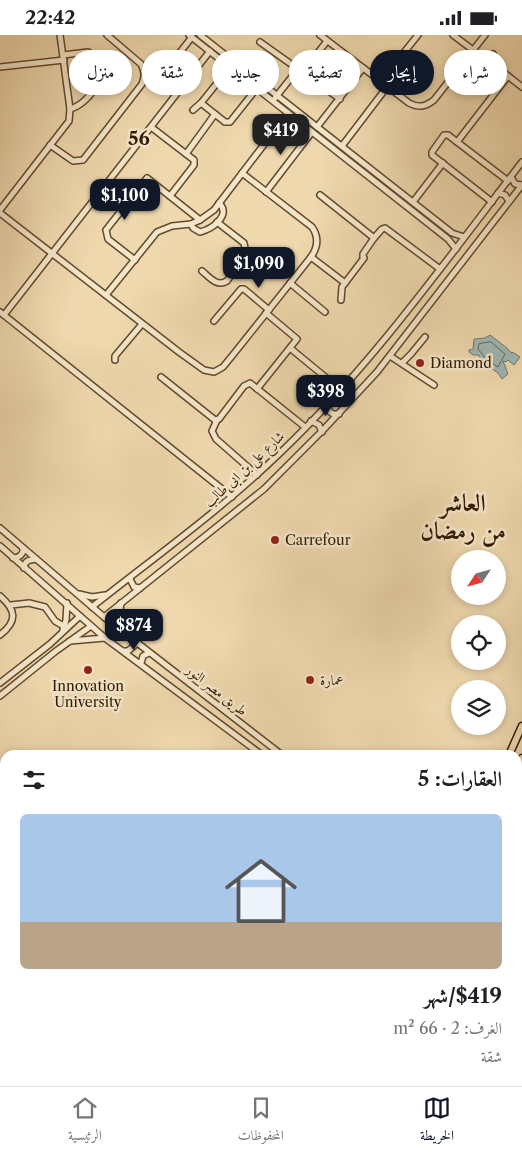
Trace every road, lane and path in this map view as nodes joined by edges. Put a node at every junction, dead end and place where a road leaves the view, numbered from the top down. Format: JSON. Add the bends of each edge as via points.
{"nodes":[{"id":1,"x":60,"y":35,"type":"edge"},
{"id":2,"x":107,"y":35,"type":"edge"},
{"id":3,"x":200,"y":35,"type":"edge"},
{"id":4,"x":320,"y":35,"type":"edge"},
{"id":5,"x":418,"y":35,"type":"edge"},
{"id":6,"x":453,"y":35,"type":"edge"},
{"id":7,"x":485,"y":35,"type":"edge"},
{"id":8,"x":190,"y":36,"type":"edge"},
{"id":9,"x":327,"y":41,"type":"junction"},
{"id":10,"x":260,"y":42,"type":"dead end"},
{"id":11,"x":180,"y":50,"type":"edge"},
{"id":12,"x":320,"y":50,"type":"edge"},
{"id":13,"x":338,"y":50,"type":"edge"},
{"id":14,"x":406,"y":50,"type":"edge"},
{"id":15,"x":471,"y":50,"type":"edge"},
{"id":16,"x":473,"y":50,"type":"edge"},
{"id":17,"x":210,"y":51,"type":"joint"},
{"id":18,"x":63,"y":57,"type":"junction"},
{"id":19,"x":289,"y":63,"type":"edge"},
{"id":20,"x":142,"y":66,"type":"edge"},
{"id":21,"x":360,"y":66,"type":"edge"},
{"id":22,"x":0,"y":67,"type":"edge"},
{"id":23,"x":363,"y":68,"type":"junction"},
{"id":24,"x":370,"y":74,"type":"edge"},
{"id":25,"x":508,"y":76,"type":"joint"},
{"id":26,"x":289,"y":81,"type":"edge"},
{"id":27,"x":142,"y":84,"type":"edge"},
{"id":28,"x":444,"y":87,"type":"edge"},
{"id":29,"x":522,"y":87,"type":"edge"},
{"id":30,"x":212,"y":89,"type":"edge"},
{"id":31,"x":251,"y":95,"type":"edge"},
{"id":32,"x":266,"y":95,"type":"edge"},
{"id":33,"x":335,"y":95,"type":"edge"},
{"id":34,"x":381,"y":95,"type":"edge"},
{"id":35,"x":398,"y":95,"type":"edge"},
{"id":36,"x":277,"y":96,"type":"junction"},
{"id":37,"x":340,"y":99,"type":"junction"},
{"id":38,"x":273,"y":101,"type":"junction"},
{"id":39,"x":201,"y":103,"type":"junction"},
{"id":40,"x":70,"y":109,"type":"junction"},
{"id":41,"x":193,"y":110,"type":"dead end"},
{"id":42,"x":288,"y":113,"type":"junction"},
{"id":43,"x":215,"y":114,"type":"junction"},
{"id":44,"x":151,"y":127,"type":"junction"},
{"id":45,"x":318,"y":128,"type":"junction"},
{"id":46,"x":311,"y":131,"type":"junction"},
{"id":47,"x":317,"y":136,"type":"junction"},
{"id":48,"x":457,"y":142,"type":"junction"},
{"id":49,"x":50,"y":145,"type":"junction"},
{"id":50,"x":342,"y":146,"type":"junction"},
{"id":51,"x":186,"y":154,"type":"junction"},
{"id":52,"x":522,"y":162,"type":"edge"},
{"id":53,"x":443,"y":163,"type":"junction"},
{"id":54,"x":242,"y":173,"type":"junction"},
{"id":55,"x":509,"y":179,"type":"junction"},
{"id":56,"x":522,"y":185,"type":"edge"},
{"id":57,"x":266,"y":192,"type":"junction"},
{"id":58,"x":498,"y":193,"type":"junction"},
{"id":59,"x":170,"y":195,"type":"junction"},
{"id":60,"x":320,"y":195,"type":"dead end"},
{"id":61,"x":492,"y":201,"type":"junction"},
{"id":62,"x":510,"y":201,"type":"junction"},
{"id":63,"x":413,"y":202,"type":"junction"},
{"id":64,"x":219,"y":203,"type":"junction"},
{"id":65,"x":0,"y":211,"type":"edge"},
{"id":66,"x":200,"y":220,"type":"junction"},
{"id":67,"x":216,"y":222,"type":"junction"},
{"id":68,"x":191,"y":224,"type":"junction"},
{"id":69,"x":464,"y":237,"type":"junction"},
{"id":70,"x":374,"y":238,"type":"junction"},
{"id":71,"x":456,"y":249,"type":"junction"},
{"id":72,"x":52,"y":253,"type":"junction"},
{"id":73,"x":311,"y":257,"type":"junction"},
{"id":74,"x":134,"y":260,"type":"junction"},
{"id":75,"x":440,"y":269,"type":"junction"},
{"id":76,"x":202,"y":271,"type":"dead end"},
{"id":77,"x":290,"y":283,"type":"junction"},
{"id":78,"x":345,"y":283,"type":"junction"},
{"id":79,"x":106,"y":295,"type":"junction"},
{"id":80,"x":341,"y":300,"type":"dead end"},
{"id":81,"x":268,"y":312,"type":"junction"},
{"id":82,"x":326,"y":312,"type":"dead end"},
{"id":83,"x":2,"y":314,"type":"edge"},
{"id":84,"x":214,"y":321,"type":"dead end"},
{"id":85,"x":142,"y":323,"type":"junction"},
{"id":86,"x":425,"y":337,"type":"dead end"},
{"id":87,"x":290,"y":348,"type":"junction"},
{"id":88,"x":390,"y":356,"type":"junction"},
{"id":89,"x":115,"y":360,"type":"dead end"},
{"id":90,"x":402,"y":363,"type":"junction"},
{"id":91,"x":162,"y":377,"type":"dead end"},
{"id":92,"x":434,"y":385,"type":"dead end"},
{"id":93,"x":257,"y":389,"type":"junction"},
{"id":94,"x":341,"y":390,"type":"junction"},
{"id":95,"x":329,"y":402,"type":"junction"},
{"id":96,"x":339,"y":414,"type":"junction"},
{"id":97,"x":217,"y":420,"type":"junction"},
{"id":98,"x":311,"y":421,"type":"junction"},
{"id":99,"x":305,"y":427,"type":"junction"},
{"id":100,"x":322,"y":432,"type":"junction"},
{"id":101,"x":257,"y":475,"type":"junction"},
{"id":102,"x":232,"y":497,"type":"junction"},
{"id":103,"x":0,"y":528,"type":"edge"},
{"id":104,"x":0,"y":546,"type":"edge"},
{"id":105,"x":23,"y":548,"type":"junction"},
{"id":106,"x":13,"y":558,"type":"junction"},
{"id":107,"x":36,"y":559,"type":"junction"},
{"id":108,"x":24,"y":567,"type":"junction"},
{"id":109,"x":130,"y":579,"type":"junction"},
{"id":110,"x":140,"y":588,"type":"junction"},
{"id":111,"x":75,"y":593,"type":"junction"},
{"id":112,"x":108,"y":594,"type":"junction"},
{"id":113,"x":0,"y":595,"type":"edge"},
{"id":114,"x":67,"y":603,"type":"junction"},
{"id":115,"x":121,"y":603,"type":"junction"},
{"id":116,"x":11,"y":605,"type":"junction"},
{"id":117,"x":92,"y":607,"type":"junction"},
{"id":118,"x":80,"y":616,"type":"junction"},
{"id":119,"x":104,"y":617,"type":"junction"},
{"id":120,"x":91,"y":626,"type":"junction"},
{"id":121,"x":63,"y":630,"type":"junction"},
{"id":122,"x":122,"y":631,"type":"junction"},
{"id":123,"x":0,"y":635,"type":"edge"},
{"id":124,"x":105,"y":638,"type":"junction"},
{"id":125,"x":70,"y":641,"type":"junction"},
{"id":126,"x":134,"y":641,"type":"junction"},
{"id":127,"x":50,"y":644,"type":"junction"},
{"id":128,"x":56,"y":651,"type":"junction"},
{"id":129,"x":124,"y":651,"type":"junction"},
{"id":130,"x":149,"y":653,"type":"junction"},
{"id":131,"x":140,"y":663,"type":"junction"},
{"id":132,"x":0,"y":683,"type":"edge"},
{"id":133,"x":0,"y":696,"type":"edge"},
{"id":134,"x":522,"y":725,"type":"edge"},
{"id":135,"x":255,"y":750,"type":"edge"},
{"id":136,"x":275,"y":750,"type":"edge"},
{"id":137,"x":511,"y":750,"type":"edge"}],
"edges":[{"from":1,"to":18,"type":"street"},
{"from":2,"to":20,"type":"street"},
{"from":3,"to":36,"type":"street"},
{"from":4,"to":9,"type":"street"},
{"from":5,"to":14,"type":"street"},
{"from":6,"to":15,"type":"street"},
{"from":7,"to":16,"type":"street"},
{"from":8,"to":11,"type":"street"},
{"from":8,"to":17,"type":"street"},
{"from":9,"to":12,"type":"street"},
{"from":9,"to":13,"type":"street"},
{"from":10,"to":19,"type":"street"},
{"from":17,"to":44,"type":"street"},
{"from":18,"to":22,"type":"street"},
{"from":18,"to":40,"type":"street"},
{"from":18,"to":40,"type":"street","via":[[88,52],[97,58],[101,70],[95,87],[84,102]]},
{"from":21,"to":23,"type":"street"},
{"from":23,"to":24,"type":"street"},
{"from":23,"to":37,"type":"street"},
{"from":25,"to":29,"type":"street"},
{"from":25,"to":48,"type":"street"},
{"from":26,"to":36,"type":"street"},
{"from":27,"to":49,"type":"street","via":[[83,160],[73,161]]},
{"from":28,"to":35,"type":"street","via":[[434,100],[422,107]]},
{"from":30,"to":39,"type":"street"},
{"from":31,"to":43,"type":"street","via":[[230,122]]},
{"from":32,"to":38,"type":"street"},
{"from":33,"to":37,"type":"street"},
{"from":34,"to":50,"type":"street"},
{"from":36,"to":38,"type":"street"},
{"from":36,"to":45,"type":"street"},
{"from":37,"to":45,"type":"street"},
{"from":38,"to":42,"type":"street"},
{"from":39,"to":41,"type":"street"},
{"from":39,"to":43,"type":"street"},
{"from":40,"to":49,"type":"street","via":[[69,121]]},
{"from":42,"to":46,"type":"street"},
{"from":42,"to":54,"type":"street"},
{"from":43,"to":51,"type":"street"},
{"from":44,"to":51,"type":"street"},
{"from":44,"to":72,"type":"street"},
{"from":45,"to":46,"type":"street"},
{"from":45,"to":47,"type":"street"},
{"from":45,"to":50,"type":"street"},
{"from":46,"to":47,"type":"street"},
{"from":46,"to":57,"type":"street"},
{"from":47,"to":71,"type":"street","via":[[448,239]]},
{"from":48,"to":53,"type":"street","via":[[446,135],[432,152]]},
{"from":48,"to":55,"type":"street"},
{"from":49,"to":65,"type":"street"},
{"from":50,"to":63,"type":"street"},
{"from":51,"to":59,"type":"street","via":[[194,160],[194,165]]},
{"from":52,"to":55,"type":"street","name":"شارع على بن ابى طالب"},
{"from":53,"to":61,"type":"street"},
{"from":53,"to":63,"type":"street"},
{"from":54,"to":57,"type":"street"},
{"from":54,"to":64,"type":"street"},
{"from":55,"to":56,"type":"street"},
{"from":55,"to":58,"type":"street","name":"شارع على بن ابى طالب"},
{"from":56,"to":62,"type":"street","name":"شارع على بن ابى طالب"},
{"from":57,"to":73,"type":"street","via":[[315,231],[317,244]]},
{"from":58,"to":61,"type":"street","name":"شارع على بن ابى طالب"},
{"from":58,"to":62,"type":"street"},
{"from":59,"to":66,"type":"street"},
{"from":59,"to":74,"type":"street","via":[[147,178],[108,226],[108,239]]},
{"from":60,"to":70,"type":"street"},
{"from":61,"to":69,"type":"street","name":"شارع على بن ابى طالب"},
{"from":62,"to":88,"type":"street","name":"شارع على بن ابى طالب"},
{"from":63,"to":69,"type":"street","via":[[456,235]]},
{"from":64,"to":66,"type":"street"},
{"from":64,"to":67,"type":"street","via":[[224,213]]},
{"from":65,"to":72,"type":"street"},
{"from":66,"to":68,"type":"street"},
{"from":67,"to":68,"type":"street","via":[[200,232]]},
{"from":67,"to":76,"type":"street","via":[[244,243],[246,253],[222,284]]},
{"from":68,"to":74,"type":"street","via":[[157,232]]},
{"from":69,"to":71,"type":"street","name":"شارع على بن ابى طالب"},
{"from":70,"to":75,"type":"street","via":[[385,228]]},
{"from":70,"to":78,"type":"street"},
{"from":71,"to":75,"type":"street","name":"شارع على بن ابى طالب"},
{"from":72,"to":79,"type":"street"},
{"from":72,"to":83,"type":"street"},
{"from":73,"to":77,"type":"street"},
{"from":73,"to":78,"type":"street"},
{"from":74,"to":79,"type":"street"},
{"from":75,"to":94,"type":"street","name":"شارع على بن ابى طالب"},
{"from":77,"to":81,"type":"street"},
{"from":77,"to":82,"type":"street"},
{"from":78,"to":80,"type":"street"},
{"from":79,"to":85,"type":"street"},
{"from":81,"to":84,"type":"street","via":[[241,289]]},
{"from":81,"to":85,"type":"street","via":[[223,367],[214,373],[204,370]]},
{"from":81,"to":87,"type":"street","via":[[297,339]]},
{"from":83,"to":102,"type":"street"},
{"from":85,"to":89,"type":"street"},
{"from":86,"to":90,"type":"street"},
{"from":87,"to":93,"type":"street"},
{"from":87,"to":94,"type":"street"},
{"from":88,"to":90,"type":"street"},
{"from":88,"to":96,"type":"street","name":"شارع على بن ابى طالب"},
{"from":90,"to":92,"type":"street"},
{"from":91,"to":97,"type":"street"},
{"from":93,"to":97,"type":"street","via":[[246,383]]},
{"from":93,"to":99,"type":"street"},
{"from":94,"to":95,"type":"street","name":"شارع على بن ابى طالب"},
{"from":95,"to":96,"type":"street","via":[[329,411]]},
{"from":95,"to":98,"type":"street","name":"شارع على بن ابى طالب"},
{"from":96,"to":100,"type":"street","name":"شارع على بن ابى طالب"},
{"from":97,"to":101,"type":"street","via":[[212,431],[216,439]]},
{"from":98,"to":99,"type":"street","name":"شارع على بن ابى طالب"},
{"from":98,"to":100,"type":"street","via":[[319,425]]},
{"from":99,"to":101,"type":"street","name":"شارع على بن ابى طالب"},
{"from":100,"to":110,"type":"street","name":"شارع على بن ابى طالب","via":[[264,489]]},
{"from":101,"to":102,"type":"street","name":"شارع على بن ابى طالب"},
{"from":102,"to":109,"type":"street","name":"شارع على بن ابى طالب"},
{"from":103,"to":105,"type":"street","name":"طريق مصر النور"},
{"from":104,"to":106,"type":"street","name":"طريق مصر النور"},
{"from":105,"to":106,"type":"street","via":[[21,555]]},
{"from":105,"to":107,"type":"street","name":"طريق مصر النور"},
{"from":106,"to":108,"type":"street","name":"طريق مصر النور"},
{"from":107,"to":108,"type":"street","via":[[29,560]]},
{"from":107,"to":111,"type":"street","name":"طريق مصر النور"},
{"from":108,"to":114,"type":"street","name":"طريق مصر النور"},
{"from":109,"to":110,"type":"street"},
{"from":109,"to":112,"type":"street","name":"شارع على بن ابى طالب"},
{"from":110,"to":115,"type":"street","name":"شارع على بن ابى طالب"},
{"from":111,"to":112,"type":"street","via":[[92,597]]},
{"from":111,"to":117,"type":"street","name":"طريق مصر النور"},
{"from":112,"to":117,"type":"street","name":"شارع على بن ابى طالب"},
{"from":113,"to":116,"type":"street"},
{"from":114,"to":118,"type":"street","name":"طريق مصر النور"},
{"from":114,"to":121,"type":"street"},
{"from":115,"to":119,"type":"street","name":"شارع على بن ابى طالب"},
{"from":115,"to":122,"type":"street"},
{"from":116,"to":121,"type":"street","via":[[29,603],[45,607]]},
{"from":116,"to":123,"type":"street","via":[[11,626]]},
{"from":117,"to":119,"type":"street","name":"طريق مصر النور"},
{"from":118,"to":120,"type":"street","name":"طريق مصر النور"},
{"from":118,"to":121,"type":"street"},
{"from":119,"to":122,"type":"street","name":"طريق مصر النور"},
{"from":120,"to":124,"type":"street","name":"طريق مصر النور"},
{"from":120,"to":125,"type":"street"},
{"from":121,"to":127,"type":"street"},
{"from":122,"to":126,"type":"street","name":"طريق مصر النور"},
{"from":124,"to":125,"type":"street"},
{"from":124,"to":129,"type":"street","name":"طريق مصر النور"},
{"from":125,"to":128,"type":"street"},
{"from":126,"to":129,"type":"street","via":[[132,648]]},
{"from":126,"to":130,"type":"street","name":"طريق مصر النور"},
{"from":127,"to":128,"type":"street"},
{"from":127,"to":132,"type":"street"},
{"from":128,"to":133,"type":"street"},
{"from":129,"to":131,"type":"street","name":"طريق مصر النور"},
{"from":130,"to":131,"type":"street"},
{"from":130,"to":136,"type":"street","name":"طريق مصر النور"},
{"from":131,"to":135,"type":"street","name":"طريق مصر النور"},
{"from":134,"to":137,"type":"main road"}]}
